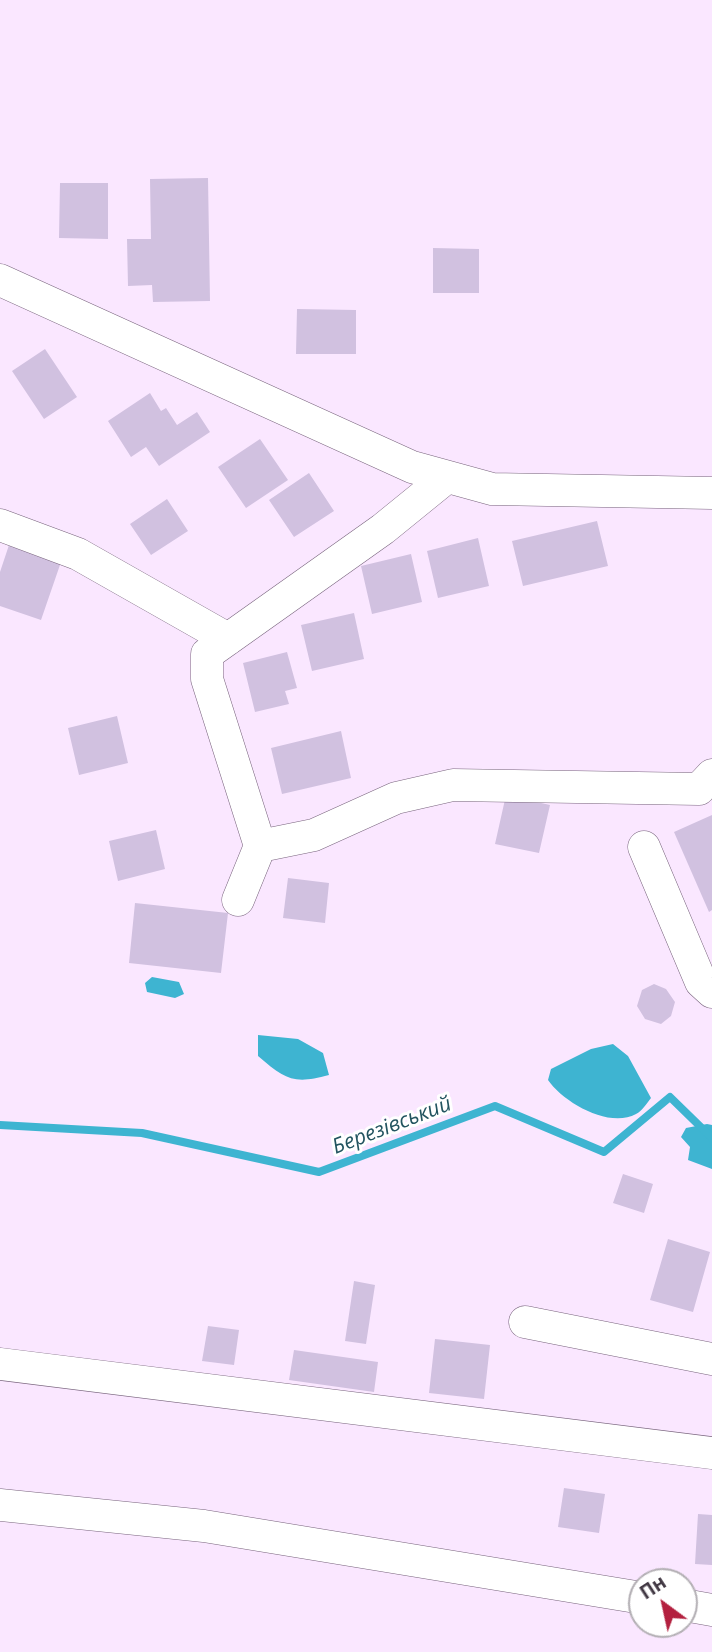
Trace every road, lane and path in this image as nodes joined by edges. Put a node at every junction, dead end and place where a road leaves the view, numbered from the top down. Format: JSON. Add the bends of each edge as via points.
{"nodes":[{"id":1,"x":0,"y":280,"type":"edge"},
{"id":2,"x":447,"y":477,"type":"junction"},
{"id":3,"x":712,"y":493,"type":"edge"},
{"id":4,"x":0,"y":524,"type":"edge"},
{"id":5,"x":228,"y":639,"type":"junction"},
{"id":6,"x":712,"y":775,"type":"edge"},
{"id":7,"x":260,"y":846,"type":"junction"},
{"id":8,"x":644,"y":847,"type":"dead end"},
{"id":9,"x":238,"y":900,"type":"dead end"},
{"id":10,"x":712,"y":992,"type":"edge"},
{"id":11,"x":524,"y":1322,"type":"dead end"},
{"id":12,"x":712,"y":1359,"type":"edge"},
{"id":13,"x":0,"y":1363,"type":"edge"},
{"id":14,"x":712,"y":1453,"type":"edge"},
{"id":15,"x":0,"y":1505,"type":"edge"},
{"id":16,"x":628,"y":1596,"type":"edge"}],
"edges":[{"from":1,"to":2,"type":"street","via":[[412,467]]},
{"from":2,"to":3,"type":"street","via":[[492,489]]},
{"from":2,"to":5,"type":"street"},
{"from":4,"to":5,"type":"street","via":[[78,554]]},
{"from":5,"to":7,"type":"street","via":[[207,654],[207,679]]},
{"from":6,"to":7,"type":"street","via":[[699,789],[453,785],[396,798],[314,835]]},
{"from":7,"to":9,"type":"street"},
{"from":8,"to":10,"type":"street","via":[[701,982]]},
{"from":11,"to":12,"type":"street"},
{"from":13,"to":14,"type":"street"},
{"from":15,"to":16,"type":"street","via":[[204,1526]]}]}
